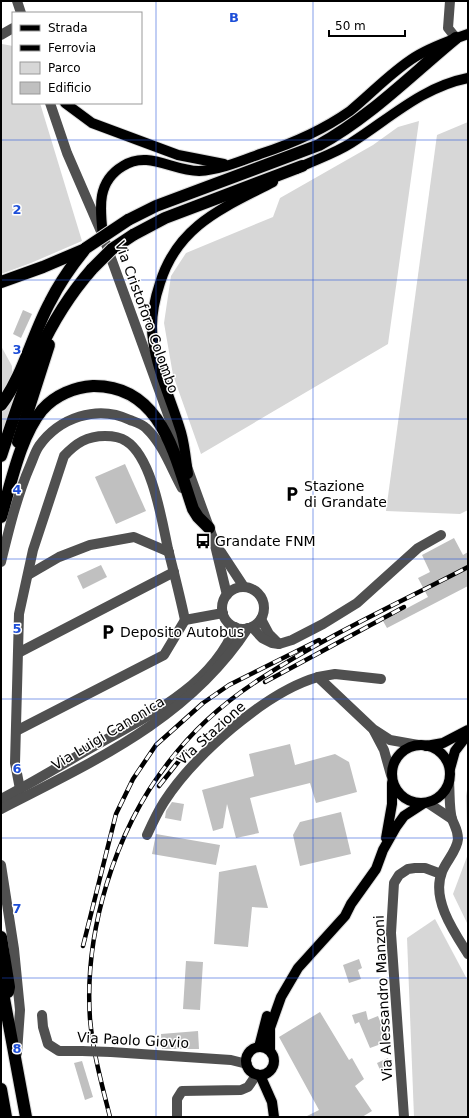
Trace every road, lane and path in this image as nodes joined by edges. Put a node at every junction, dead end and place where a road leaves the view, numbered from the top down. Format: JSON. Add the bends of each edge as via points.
{"nodes":[{"id":1,"x":17,"y":1,"type":"edge"},
{"id":2,"x":450,"y":1,"type":"edge"},
{"id":3,"x":21,"y":12,"type":"edge"},
{"id":4,"x":12,"y":29,"type":"edge"},
{"id":5,"x":468,"y":34,"type":"edge"},
{"id":6,"x":1,"y":35,"type":"edge"},
{"id":7,"x":456,"y":38,"type":"junction"},
{"id":8,"x":468,"y":78,"type":"edge"},
{"id":9,"x":50,"y":104,"type":"edge"},
{"id":10,"x":66,"y":104,"type":"edge"},
{"id":11,"x":230,"y":165,"type":"junction"},
{"id":12,"x":302,"y":166,"type":"junction"},
{"id":13,"x":103,"y":236,"type":"junction"},
{"id":14,"x":86,"y":248,"type":"junction"},
{"id":15,"x":1,"y":282,"type":"edge"},
{"id":16,"x":61,"y":308,"type":"junction"},
{"id":17,"x":1,"y":405,"type":"edge"},
{"id":18,"x":1,"y":456,"type":"edge"},
{"id":19,"x":188,"y":474,"type":"junction"},
{"id":20,"x":1,"y":501,"type":"edge"},
{"id":21,"x":193,"y":509,"type":"junction"},
{"id":22,"x":1,"y":517,"type":"edge"},
{"id":23,"x":208,"y":528,"type":"junction"},
{"id":24,"x":441,"y":535,"type":"dead end"},
{"id":25,"x":214,"y":541,"type":"junction"},
{"id":26,"x":169,"y":552,"type":"junction"},
{"id":27,"x":1,"y":562,"type":"edge"},
{"id":28,"x":174,"y":572,"type":"junction"},
{"id":29,"x":28,"y":575,"type":"junction"},
{"id":30,"x":244,"y":587,"type":"junction"},
{"id":31,"x":227,"y":595,"type":"junction"},
{"id":32,"x":223,"y":613,"type":"junction"},
{"id":33,"x":261,"y":619,"type":"junction"},
{"id":34,"x":185,"y":620,"type":"junction"},
{"id":35,"x":235,"y":627,"type":"junction"},
{"id":36,"x":250,"y":628,"type":"junction"},
{"id":37,"x":279,"y":644,"type":"junction"},
{"id":38,"x":18,"y":653,"type":"junction"},
{"id":39,"x":318,"y":677,"type":"junction"},
{"id":40,"x":381,"y":679,"type":"dead end"},
{"id":41,"x":373,"y":729,"type":"junction"},
{"id":42,"x":468,"y":730,"type":"edge"},
{"id":43,"x":16,"y":731,"type":"junction"},
{"id":44,"x":468,"y":734,"type":"edge"},
{"id":45,"x":422,"y":746,"type":"junction"},
{"id":46,"x":450,"y":771,"type":"junction"},
{"id":47,"x":392,"y":778,"type":"junction"},
{"id":48,"x":449,"y":782,"type":"junction"},
{"id":49,"x":20,"y":789,"type":"junction"},
{"id":50,"x":1,"y":799,"type":"edge"},
{"id":51,"x":426,"y":803,"type":"junction"},
{"id":52,"x":1,"y":809,"type":"edge"},
{"id":53,"x":452,"y":819,"type":"junction"},
{"id":54,"x":147,"y":835,"type":"dead end"},
{"id":55,"x":383,"y":850,"type":"junction"},
{"id":56,"x":1,"y":865,"type":"edge"},
{"id":57,"x":441,"y":874,"type":"junction"},
{"id":58,"x":351,"y":904,"type":"junction"},
{"id":59,"x":1,"y":937,"type":"edge"},
{"id":60,"x":468,"y":954,"type":"edge"},
{"id":61,"x":1,"y":982,"type":"edge"},
{"id":62,"x":5,"y":1003,"type":"junction"},
{"id":63,"x":42,"y":1015,"type":"dead end"},
{"id":64,"x":258,"y":1047,"type":"junction"},
{"id":65,"x":270,"y":1050,"type":"junction"},
{"id":66,"x":16,"y":1059,"type":"junction"},
{"id":67,"x":247,"y":1064,"type":"junction"},
{"id":68,"x":262,"y":1074,"type":"junction"},
{"id":69,"x":1,"y":1089,"type":"edge"},
{"id":70,"x":6,"y":1117,"type":"edge"},
{"id":71,"x":26,"y":1117,"type":"edge"},
{"id":72,"x":177,"y":1117,"type":"edge"},
{"id":73,"x":274,"y":1117,"type":"edge"},
{"id":74,"x":404,"y":1117,"type":"edge"}],
"edges":[{"from":1,"to":3,"type":"street"},
{"from":2,"to":7,"type":"street","via":[[448,28]]},
{"from":4,"to":6,"type":"street"},
{"from":5,"to":7,"type":"main road"},
{"from":7,"to":11,"type":"main road","via":[[416,56],[349,111],[311,134]]},
{"from":7,"to":14,"type":"highway","bridge":true,"via":[[372,109],[325,142],[156,206],[128,220]]},
{"from":8,"to":12,"type":"main road","via":[[444,85],[408,103],[350,144]]},
{"from":9,"to":13,"type":"street","name":"Via Cristoforo Colombo","via":[[67,153]]},
{"from":10,"to":11,"type":"main road","via":[[92,123],[178,155]]},
{"from":11,"to":13,"type":"main road","via":[[199,171],[175,168],[153,159],[123,165],[106,183],[102,192],[100,207]]},
{"from":12,"to":16,"type":"highway","bridge":true,"via":[[165,218],[133,234],[92,268]]},
{"from":12,"to":19,"type":"main road","via":[[205,219],[188,233],[164,269],[152,312],[153,340],[181,434]]},
{"from":13,"to":19,"type":"street","name":"Via Cristoforo Colombo"},
{"from":14,"to":15,"type":"highway","via":[[43,268]]},
{"from":14,"to":17,"type":"highway","via":[[63,278],[49,302],[18,375]]},
{"from":16,"to":18,"type":"highway","via":[[34,360]]},
{"from":16,"to":20,"type":"highway","via":[[28,407]]},
{"from":19,"to":23,"type":"street","name":"Via Cristoforo Colombo"},
{"from":21,"to":22,"type":"highway","via":[[173,450],[157,418],[139,399],[116,388],[86,387],[61,395],[43,410],[29,432]]},
{"from":21,"to":23,"type":"highway"},
{"from":21,"to":27,"type":"street","via":[[162,448],[146,427],[124,417],[101,414],[80,416],[54,429],[38,447],[26,474]]},
{"from":23,"to":25,"type":"street","name":"Via Cristoforo Colombo"},
{"from":24,"to":37,"type":"street","via":[[418,548],[357,604],[292,640]]},
{"from":25,"to":30,"type":"street","name":"Via Cristoforo Colombo"},
{"from":25,"to":31,"type":"street","name":"Via Cristoforo Colombo"},
{"from":26,"to":28,"type":"street"},
{"from":26,"to":29,"type":"street","via":[[134,538],[90,545],[59,557]]},
{"from":26,"to":29,"type":"street","via":[[154,487],[136,451],[126,441],[114,436],[97,436],[85,439],[64,456],[33,550]]},
{"from":28,"to":34,"type":"street"},
{"from":28,"to":38,"type":"street"},
{"from":29,"to":38,"type":"street","via":[[19,614]]},
{"from":30,"to":31,"type":"street"},
{"from":30,"to":33,"type":"street","via":[[256,591],[263,600],[264,610]]},
{"from":31,"to":32,"type":"street"},
{"from":32,"to":34,"type":"street"},
{"from":32,"to":35,"type":"street"},
{"from":33,"to":36,"type":"street","name":"Via Luigi Canonica"},
{"from":33,"to":37,"type":"street","via":[[269,634]]},
{"from":34,"to":43,"type":"street","via":[[164,655]]},
{"from":35,"to":36,"type":"street"},
{"from":35,"to":49,"type":"street","name":"Via Luigi Canonica","via":[[226,648],[200,679],[166,704]]},
{"from":36,"to":37,"type":"street","via":[[266,640]]},
{"from":36,"to":52,"type":"street","name":"Via Luigi Canonica","via":[[205,684],[162,718],[89,764]]},
{"from":38,"to":43,"type":"street"},
{"from":39,"to":40,"type":"street","name":"Via Stazione","via":[[335,674]]},
{"from":39,"to":41,"type":"street"},
{"from":39,"to":54,"type":"street","name":"Via Stazione","via":[[290,688],[241,721],[223,737],[175,786],[154,818]]},
{"from":41,"to":45,"type":"street","via":[[390,740]]},
{"from":41,"to":47,"type":"street","via":[[384,750]]},
{"from":42,"to":45,"type":"main road","via":[[443,743]]},
{"from":43,"to":49,"type":"street","via":[[15,763]]},
{"from":44,"to":46,"type":"main road","via":[[455,751]]},
{"from":45,"to":46,"type":"main road","via":[[440,752]]},
{"from":45,"to":47,"type":"main road","via":[[408,748],[400,753],[395,761]]},
{"from":46,"to":48,"type":"main road"},
{"from":47,"to":51,"type":"main road","via":[[400,795],[407,800]]},
{"from":47,"to":55,"type":"main road","via":[[392,804]]},
{"from":48,"to":51,"type":"main road","via":[[440,796]]},
{"from":48,"to":53,"type":"street"},
{"from":49,"to":50,"type":"street","name":"Via Luigi Canonica"},
{"from":51,"to":53,"type":"street"},
{"from":51,"to":55,"type":"main road","via":[[404,816]]},
{"from":53,"to":57,"type":"street","via":[[458,829],[458,841]]},
{"from":55,"to":58,"type":"main road","via":[[376,868]]},
{"from":56,"to":66,"type":"street","via":[[20,1010]]},
{"from":57,"to":60,"type":"street","via":[[441,902],[449,922]]},
{"from":57,"to":74,"type":"street","name":"Via Alessandro Manzoni","via":[[425,868],[415,868],[400,875],[394,883],[391,933]]},
{"from":58,"to":64,"type":"main road","via":[[340,912],[292,966],[273,1000]]},
{"from":58,"to":65,"type":"main road","via":[[345,916],[298,968],[281,997],[270,1028]]},
{"from":59,"to":62,"type":"highway","via":[[9,987]]},
{"from":61,"to":62,"type":"highway"},
{"from":62,"to":66,"type":"highway"},
{"from":63,"to":67,"type":"street","name":"Via Paolo Giovio","bridge":true,"via":[[48,1044],[59,1051],[231,1060]]},
{"from":64,"to":65,"type":"main road"},
{"from":64,"to":67,"type":"main road","via":[[248,1055]]},
{"from":65,"to":68,"type":"main road","via":[[274,1062]]},
{"from":66,"to":71,"type":"highway"},
{"from":67,"to":68,"type":"main road","via":[[250,1071]]},
{"from":68,"to":72,"type":"street","via":[[241,1090],[182,1090],[177,1099]]},
{"from":68,"to":73,"type":"main road","via":[[272,1102]]},
{"from":69,"to":70,"type":"highway"}]}
